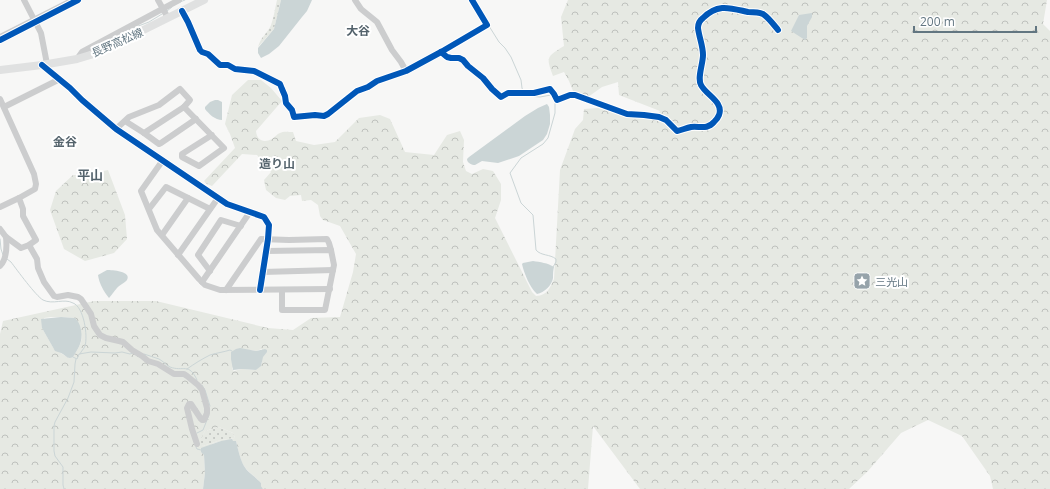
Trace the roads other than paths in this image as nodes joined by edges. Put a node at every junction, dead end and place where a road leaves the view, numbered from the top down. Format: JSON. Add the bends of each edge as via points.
{"nodes":[{"id":1,"x":24,"y":0,"type":"edge"},
{"id":2,"x":73,"y":0,"type":"edge"},
{"id":3,"x":158,"y":0,"type":"edge"},
{"id":4,"x":180,"y":0,"type":"edge"},
{"id":5,"x":204,"y":0,"type":"edge"},
{"id":6,"x":355,"y":0,"type":"edge"},
{"id":7,"x":472,"y":0,"type":"edge"},
{"id":8,"x":182,"y":11,"type":"junction"},
{"id":9,"x":165,"y":13,"type":"junction"},
{"id":10,"x":34,"y":19,"type":"junction"},
{"id":11,"x":778,"y":30,"type":"dead end"},
{"id":12,"x":0,"y":37,"type":"edge"},
{"id":13,"x":441,"y":52,"type":"junction"},
{"id":14,"x":45,"y":66,"type":"junction"},
{"id":15,"x":0,"y":70,"type":"edge"},
{"id":16,"x":406,"y":71,"type":"junction"},
{"id":17,"x":60,"y":79,"type":"junction"},
{"id":18,"x":0,"y":99,"type":"edge"},
{"id":19,"x":4,"y":107,"type":"junction"},
{"id":20,"x":184,"y":107,"type":"junction"},
{"id":21,"x":196,"y":119,"type":"junction"},
{"id":22,"x":125,"y":120,"type":"junction"},
{"id":23,"x":116,"y":129,"type":"junction"},
{"id":24,"x":144,"y":133,"type":"junction"},
{"id":25,"x":212,"y":135,"type":"junction"},
{"id":26,"x":163,"y":160,"type":"junction"},
{"id":27,"x":19,"y":198,"type":"junction"},
{"id":28,"x":188,"y":198,"type":"junction"},
{"id":29,"x":218,"y":198,"type":"junction"},
{"id":30,"x":0,"y":207,"type":"edge"},
{"id":31,"x":149,"y":209,"type":"junction"},
{"id":32,"x":210,"y":209,"type":"junction"},
{"id":33,"x":250,"y":212,"type":"junction"},
{"id":34,"x":241,"y":226,"type":"junction"},
{"id":35,"x":0,"y":229,"type":"edge"},
{"id":36,"x":162,"y":235,"type":"junction"},
{"id":37,"x":6,"y":237,"type":"junction"},
{"id":38,"x":268,"y":239,"type":"junction"},
{"id":39,"x":29,"y":245,"type":"junction"},
{"id":40,"x":331,"y":250,"type":"junction"},
{"id":41,"x":266,"y":251,"type":"junction"},
{"id":42,"x":178,"y":256,"type":"junction"},
{"id":43,"x":0,"y":266,"type":"edge"},
{"id":44,"x":333,"y":270,"type":"junction"},
{"id":45,"x":210,"y":271,"type":"junction"},
{"id":46,"x":263,"y":272,"type":"junction"},
{"id":47,"x":202,"y":282,"type":"junction"},
{"id":48,"x":330,"y":289,"type":"junction"},
{"id":49,"x":226,"y":290,"type":"junction"},
{"id":50,"x":260,"y":290,"type":"junction"},
{"id":51,"x":282,"y":290,"type":"junction"},
{"id":52,"x":197,"y":444,"type":"dead end"}],
"edges":[{"from":1,"to":10,"type":"street"},
{"from":2,"to":10,"type":"street"},
{"from":3,"to":9,"type":"street"},
{"from":4,"to":9,"type":"street"},
{"from":5,"to":8,"type":"main road","name":"長野高松線"},
{"from":6,"to":16,"type":"street","via":[[376,22]]},
{"from":7,"to":13,"type":"street","via":[[487,25]]},
{"from":8,"to":9,"type":"main road","name":"長野高松線"},
{"from":8,"to":16,"type":"street","via":[[202,52],[220,65],[254,71],[280,84],[294,117],[324,116],[357,91]]},
{"from":9,"to":14,"type":"main road","name":"長野高松線","via":[[97,52]]},
{"from":10,"to":12,"type":"street"},
{"from":10,"to":14,"type":"street","via":[[41,33]]},
{"from":11,"to":13,"type":"street","via":[[763,14],[726,8],[707,13],[699,21],[698,29],[703,53],[699,80],[701,87],[718,105],[719,116],[706,128],[693,127],[677,131],[659,117],[627,114],[575,94],[558,100],[550,89],[534,94],[508,93],[501,97],[462,60],[447,57]]},
{"from":13,"to":16,"type":"street"},
{"from":14,"to":15,"type":"main road","name":"長野高松線"},
{"from":14,"to":17,"type":"street"},
{"from":17,"to":19,"type":"street"},
{"from":17,"to":23,"type":"street"},
{"from":18,"to":19,"type":"street"},
{"from":19,"to":27,"type":"street","via":[[36,184],[35,189]]},
{"from":20,"to":21,"type":"street"},
{"from":20,"to":22,"type":"street","via":[[190,100],[180,89],[159,105]]},
{"from":20,"to":24,"type":"street"},
{"from":21,"to":24,"type":"street","via":[[158,144]]},
{"from":21,"to":25,"type":"street"},
{"from":22,"to":23,"type":"street"},
{"from":22,"to":24,"type":"street"},
{"from":23,"to":26,"type":"street"},
{"from":25,"to":25,"type":"street","via":[[224,148],[199,166],[182,157],[182,154]]},
{"from":26,"to":29,"type":"street"},
{"from":26,"to":31,"type":"street","via":[[140,191]]},
{"from":27,"to":30,"type":"street"},
{"from":27,"to":39,"type":"street","via":[[23,216],[36,240]]},
{"from":28,"to":31,"type":"street","via":[[166,187]]},
{"from":28,"to":32,"type":"street"},
{"from":28,"to":36,"type":"street"},
{"from":29,"to":32,"type":"street"},
{"from":29,"to":33,"type":"street"},
{"from":31,"to":36,"type":"street","via":[[157,230]]},
{"from":32,"to":42,"type":"street"},
{"from":33,"to":34,"type":"street"},
{"from":33,"to":38,"type":"street","via":[[264,217],[269,225]]},
{"from":34,"to":45,"type":"street"},
{"from":34,"to":45,"type":"street","via":[[221,220],[198,255]]},
{"from":35,"to":37,"type":"street"},
{"from":36,"to":42,"type":"street"},
{"from":37,"to":39,"type":"street","via":[[21,248]]},
{"from":37,"to":43,"type":"street","via":[[4,262]]},
{"from":38,"to":40,"type":"street","via":[[327,239]]},
{"from":38,"to":41,"type":"street"},
{"from":38,"to":49,"type":"street","via":[[261,239]]},
{"from":39,"to":52,"type":"street","via":[[37,259],[44,282],[54,296],[68,295],[81,299],[100,335],[123,342],[148,361],[171,373],[184,374],[198,385],[205,399],[207,413],[202,420],[189,404],[187,412]]},
{"from":40,"to":41,"type":"street"},
{"from":40,"to":44,"type":"street"},
{"from":41,"to":46,"type":"street"},
{"from":42,"to":47,"type":"street"},
{"from":44,"to":46,"type":"street"},
{"from":44,"to":48,"type":"street"},
{"from":45,"to":47,"type":"street"},
{"from":46,"to":50,"type":"street"},
{"from":47,"to":49,"type":"street","via":[[214,289]]},
{"from":48,"to":51,"type":"street"},
{"from":48,"to":51,"type":"street","via":[[325,310],[282,310]]},
{"from":49,"to":50,"type":"street"},
{"from":50,"to":51,"type":"street"}]}
